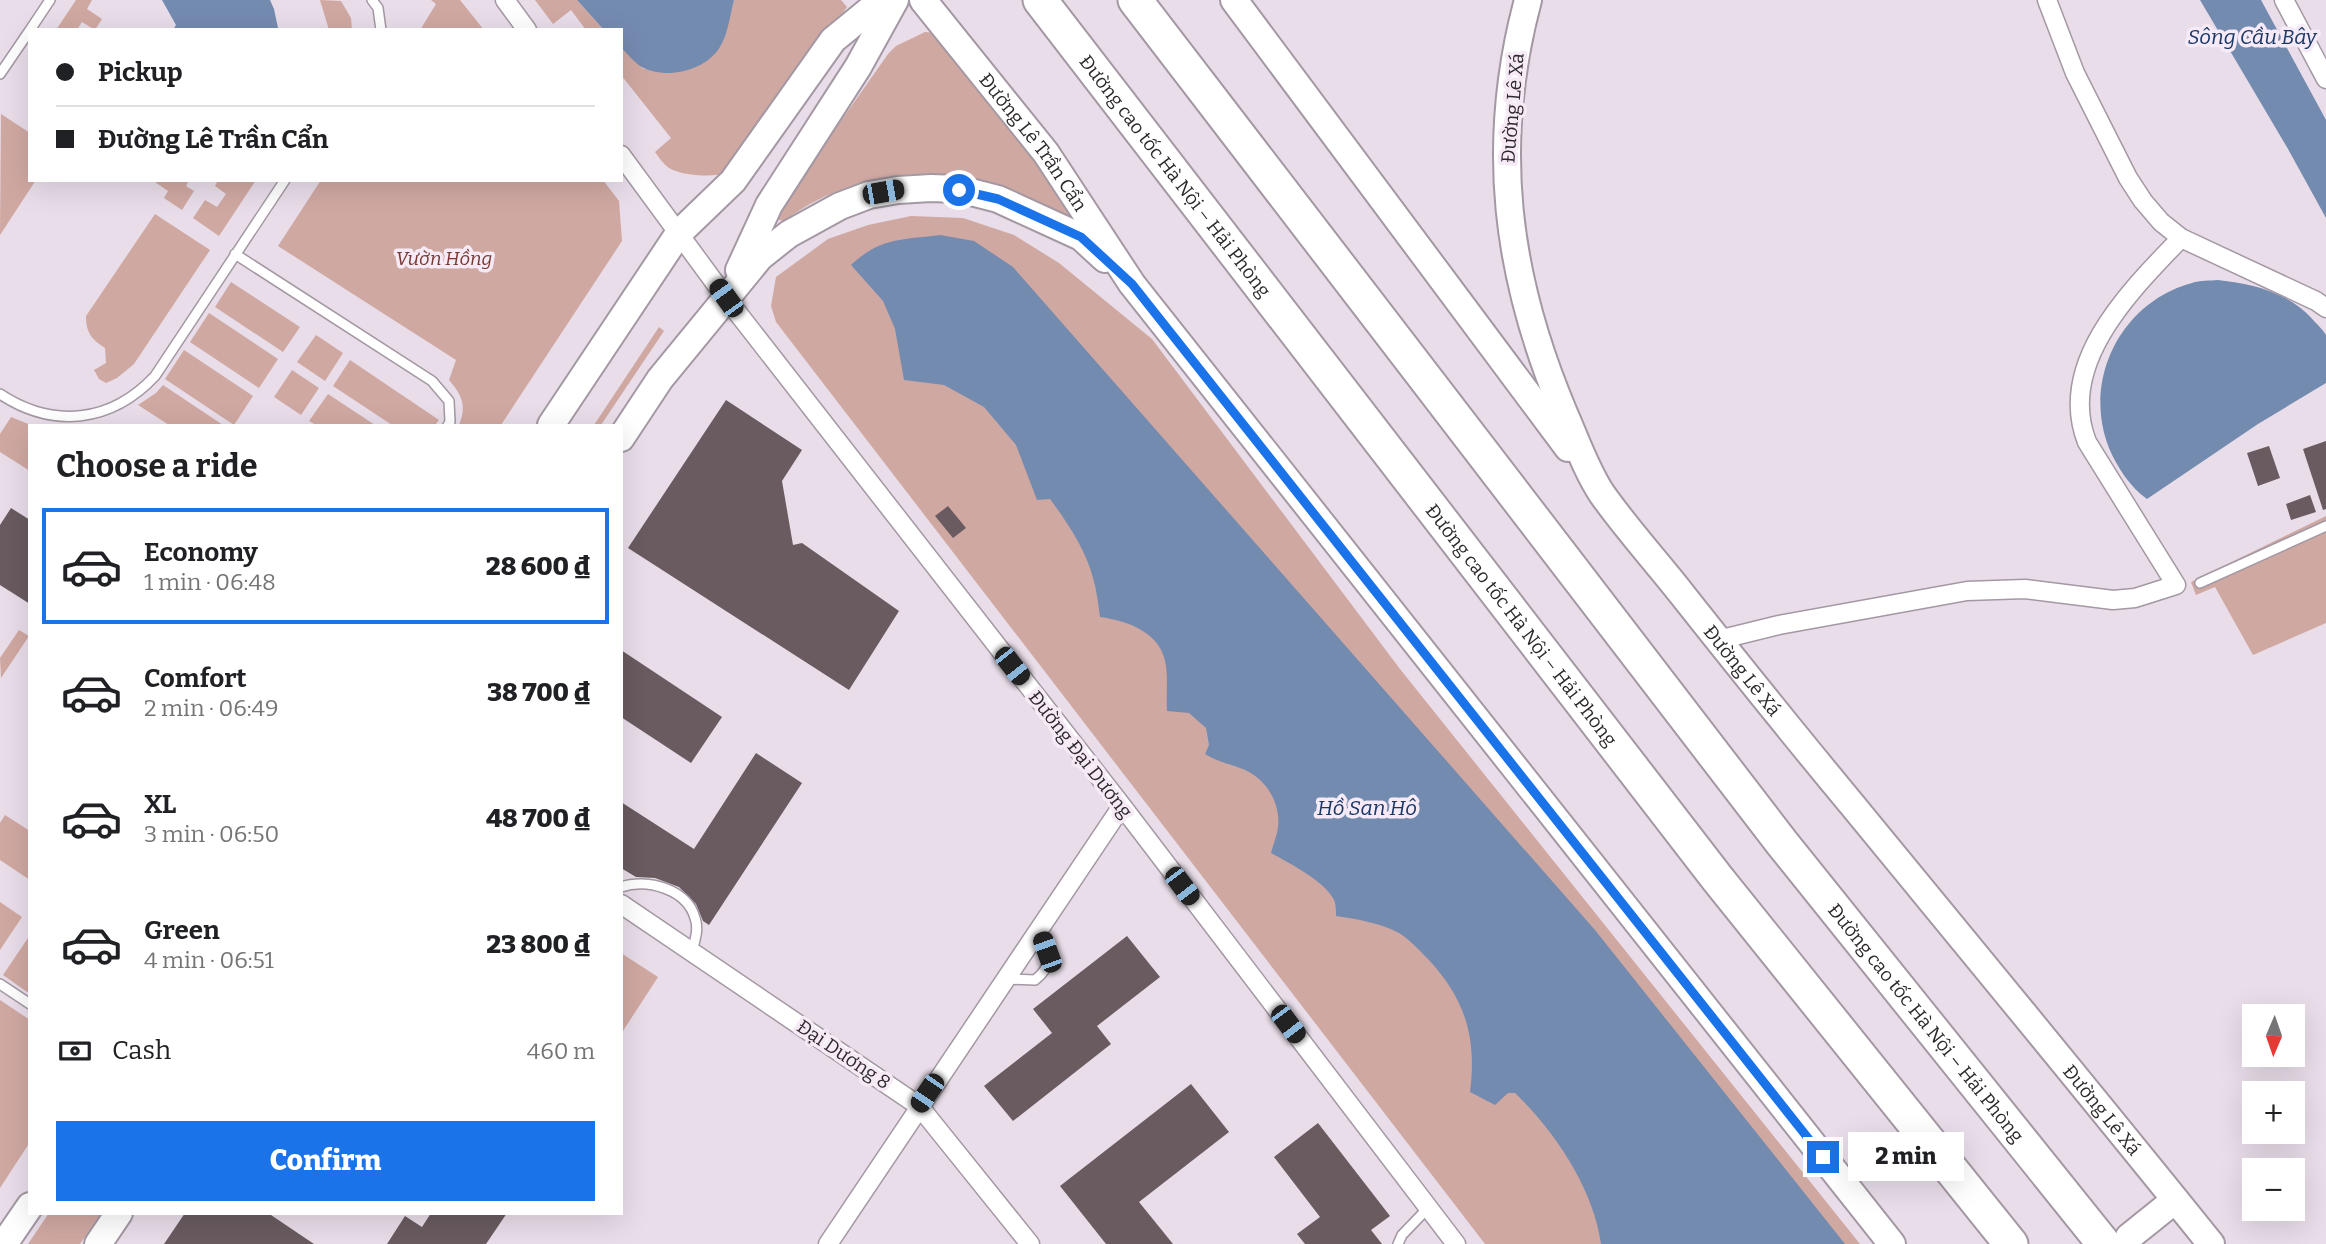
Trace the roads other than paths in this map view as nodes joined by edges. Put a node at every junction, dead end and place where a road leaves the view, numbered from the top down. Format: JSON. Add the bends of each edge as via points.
{"nodes":[{"id":1,"x":50,"y":0,"type":"edge"},
{"id":2,"x":372,"y":0,"type":"edge"},
{"id":3,"x":505,"y":0,"type":"edge"},
{"id":4,"x":854,"y":0,"type":"edge"},
{"id":5,"x":882,"y":0,"type":"edge"},
{"id":6,"x":895,"y":0,"type":"edge"},
{"id":7,"x":923,"y":0,"type":"edge"},
{"id":8,"x":1040,"y":0,"type":"edge"},
{"id":9,"x":1135,"y":0,"type":"edge"},
{"id":10,"x":1234,"y":0,"type":"edge"},
{"id":11,"x":1528,"y":0,"type":"edge"},
{"id":12,"x":2047,"y":0,"type":"edge"},
{"id":13,"x":2286,"y":1,"type":"edge"},
{"id":14,"x":31,"y":28,"type":"edge"},
{"id":15,"x":381,"y":28,"type":"edge"},
{"id":16,"x":526,"y":28,"type":"edge"},
{"id":17,"x":28,"y":33,"type":"edge"},
{"id":18,"x":833,"y":40,"type":"junction"},
{"id":19,"x":0,"y":74,"type":"edge"},
{"id":20,"x":2326,"y":79,"type":"edge"},
{"id":21,"x":623,"y":158,"type":"edge"},
{"id":22,"x":284,"y":182,"type":"edge"},
{"id":23,"x":679,"y":233,"type":"junction"},
{"id":24,"x":2181,"y":239,"type":"junction"},
{"id":25,"x":235,"y":254,"type":"junction"},
{"id":26,"x":1132,"y":284,"type":"junction"},
{"id":27,"x":726,"y":298,"type":"junction"},
{"id":28,"x":2326,"y":308,"type":"edge"},
{"id":29,"x":0,"y":394,"type":"edge"},
{"id":30,"x":449,"y":424,"type":"edge"},
{"id":31,"x":552,"y":424,"type":"edge"},
{"id":32,"x":623,"y":436,"type":"edge"},
{"id":33,"x":1601,"y":492,"type":"junction"},
{"id":34,"x":2326,"y":526,"type":"edge"},
{"id":35,"x":2200,"y":583,"type":"dead end"},
{"id":36,"x":1718,"y":640,"type":"junction"},
{"id":37,"x":1122,"y":806,"type":"junction"},
{"id":38,"x":623,"y":886,"type":"edge"},
{"id":39,"x":623,"y":905,"type":"edge"},
{"id":40,"x":1039,"y":929,"type":"junction"},
{"id":41,"x":692,"y":951,"type":"junction"},
{"id":42,"x":1005,"y":979,"type":"junction"},
{"id":43,"x":0,"y":984,"type":"edge"},
{"id":44,"x":28,"y":1003,"type":"edge"},
{"id":45,"x":919,"y":1106,"type":"junction"},
{"id":46,"x":2175,"y":1200,"type":"junction"},
{"id":47,"x":1428,"y":1208,"type":"junction"},
{"id":48,"x":28,"y":1209,"type":"edge"},
{"id":49,"x":118,"y":1215,"type":"edge"},
{"id":50,"x":2117,"y":1240,"type":"edge"},
{"id":51,"x":4,"y":1244,"type":"edge"},
{"id":52,"x":98,"y":1244,"type":"edge"},
{"id":53,"x":828,"y":1244,"type":"edge"},
{"id":54,"x":1030,"y":1244,"type":"edge"},
{"id":55,"x":1398,"y":1244,"type":"edge"},
{"id":56,"x":1456,"y":1244,"type":"edge"},
{"id":57,"x":1892,"y":1244,"type":"edge"},
{"id":58,"x":2011,"y":1244,"type":"edge"},
{"id":59,"x":2211,"y":1244,"type":"edge"}],
"edges":[{"from":1,"to":14,"type":"lane"},
{"from":2,"to":15,"type":"lane"},
{"from":3,"to":16,"type":"street"},
{"from":4,"to":18,"type":"main road"},
{"from":5,"to":18,"type":"main road"},
{"from":6,"to":27,"type":"main road","via":[[858,67],[769,205]]},
{"from":7,"to":26,"type":"main road","name":"Đường Lê Trần Cẩn","via":[[1046,153]]},
{"from":8,"to":58,"type":"highway","name":"Đường cao tốc Hà Nội – Hải Phòng","via":[[1717,878]]},
{"from":9,"to":50,"type":"highway","name":"Đường cao tốc Hà Nội – Hải Phòng","via":[[1782,844]]},
{"from":10,"to":33,"type":"main road"},
{"from":11,"to":33,"type":"main road","name":"Đường Lê Xá","via":[[1507,108],[1506,168],[1512,227],[1537,345]]},
{"from":12,"to":24,"type":"street","via":[[2075,73],[2128,178],[2161,222]]},
{"from":13,"to":20,"type":"street"},
{"from":17,"to":19,"type":"lane"},
{"from":18,"to":23,"type":"main road","via":[[733,181]]},
{"from":21,"to":23,"type":"street","name":"Đường Đại Dương"},
{"from":22,"to":25,"type":"lane"},
{"from":23,"to":27,"type":"street","name":"Đường Đại Dương"},
{"from":23,"to":31,"type":"main road"},
{"from":24,"to":28,"type":"street"},
{"from":24,"to":36,"type":"street","via":[[2098,338],[2084,370],[2080,411],[2087,442],[2176,585],[2113,600],[2025,589],[1967,591]]},
{"from":25,"to":29,"type":"lane","via":[[155,376],[126,401],[81,416],[59,417],[37,413]]},
{"from":25,"to":30,"type":"lane","via":[[432,382],[449,401]]},
{"from":26,"to":27,"type":"main road","via":[[1081,237],[1031,213],[985,196],[931,188],[878,193],[840,206],[789,234],[760,257]]},
{"from":26,"to":57,"type":"main road","name":"Đường Lê Trần Cẩn"},
{"from":27,"to":32,"type":"main road","via":[[660,379]]},
{"from":27,"to":37,"type":"street","name":"Đường Đại Dương"},
{"from":33,"to":36,"type":"main road","name":"Đường Lê Xá"},
{"from":34,"to":35,"type":"lane"},
{"from":36,"to":46,"type":"main road","name":"Đường Lê Xá"},
{"from":37,"to":40,"type":"street"},
{"from":37,"to":47,"type":"street","name":"Đường Đại Dương"},
{"from":38,"to":41,"type":"lane","via":[[653,884],[690,906],[697,930]]},
{"from":39,"to":41,"type":"street","name":"Đại Dương 8"},
{"from":40,"to":42,"type":"street"},
{"from":40,"to":42,"type":"lane","via":[[1047,952],[1045,972],[1035,980]]},
{"from":41,"to":45,"type":"street","name":"Đại Dương 8"},
{"from":42,"to":45,"type":"street"},
{"from":43,"to":44,"type":"lane"},
{"from":45,"to":53,"type":"street"},
{"from":45,"to":54,"type":"street","name":"Đại Dương 8"},
{"from":46,"to":50,"type":"main road"},
{"from":46,"to":59,"type":"main road","name":"Đường Lê Xá"},
{"from":47,"to":55,"type":"lane"},
{"from":47,"to":56,"type":"street","name":"Đường Đại Dương"},
{"from":48,"to":51,"type":"main road"},
{"from":49,"to":52,"type":"main road"}]}
